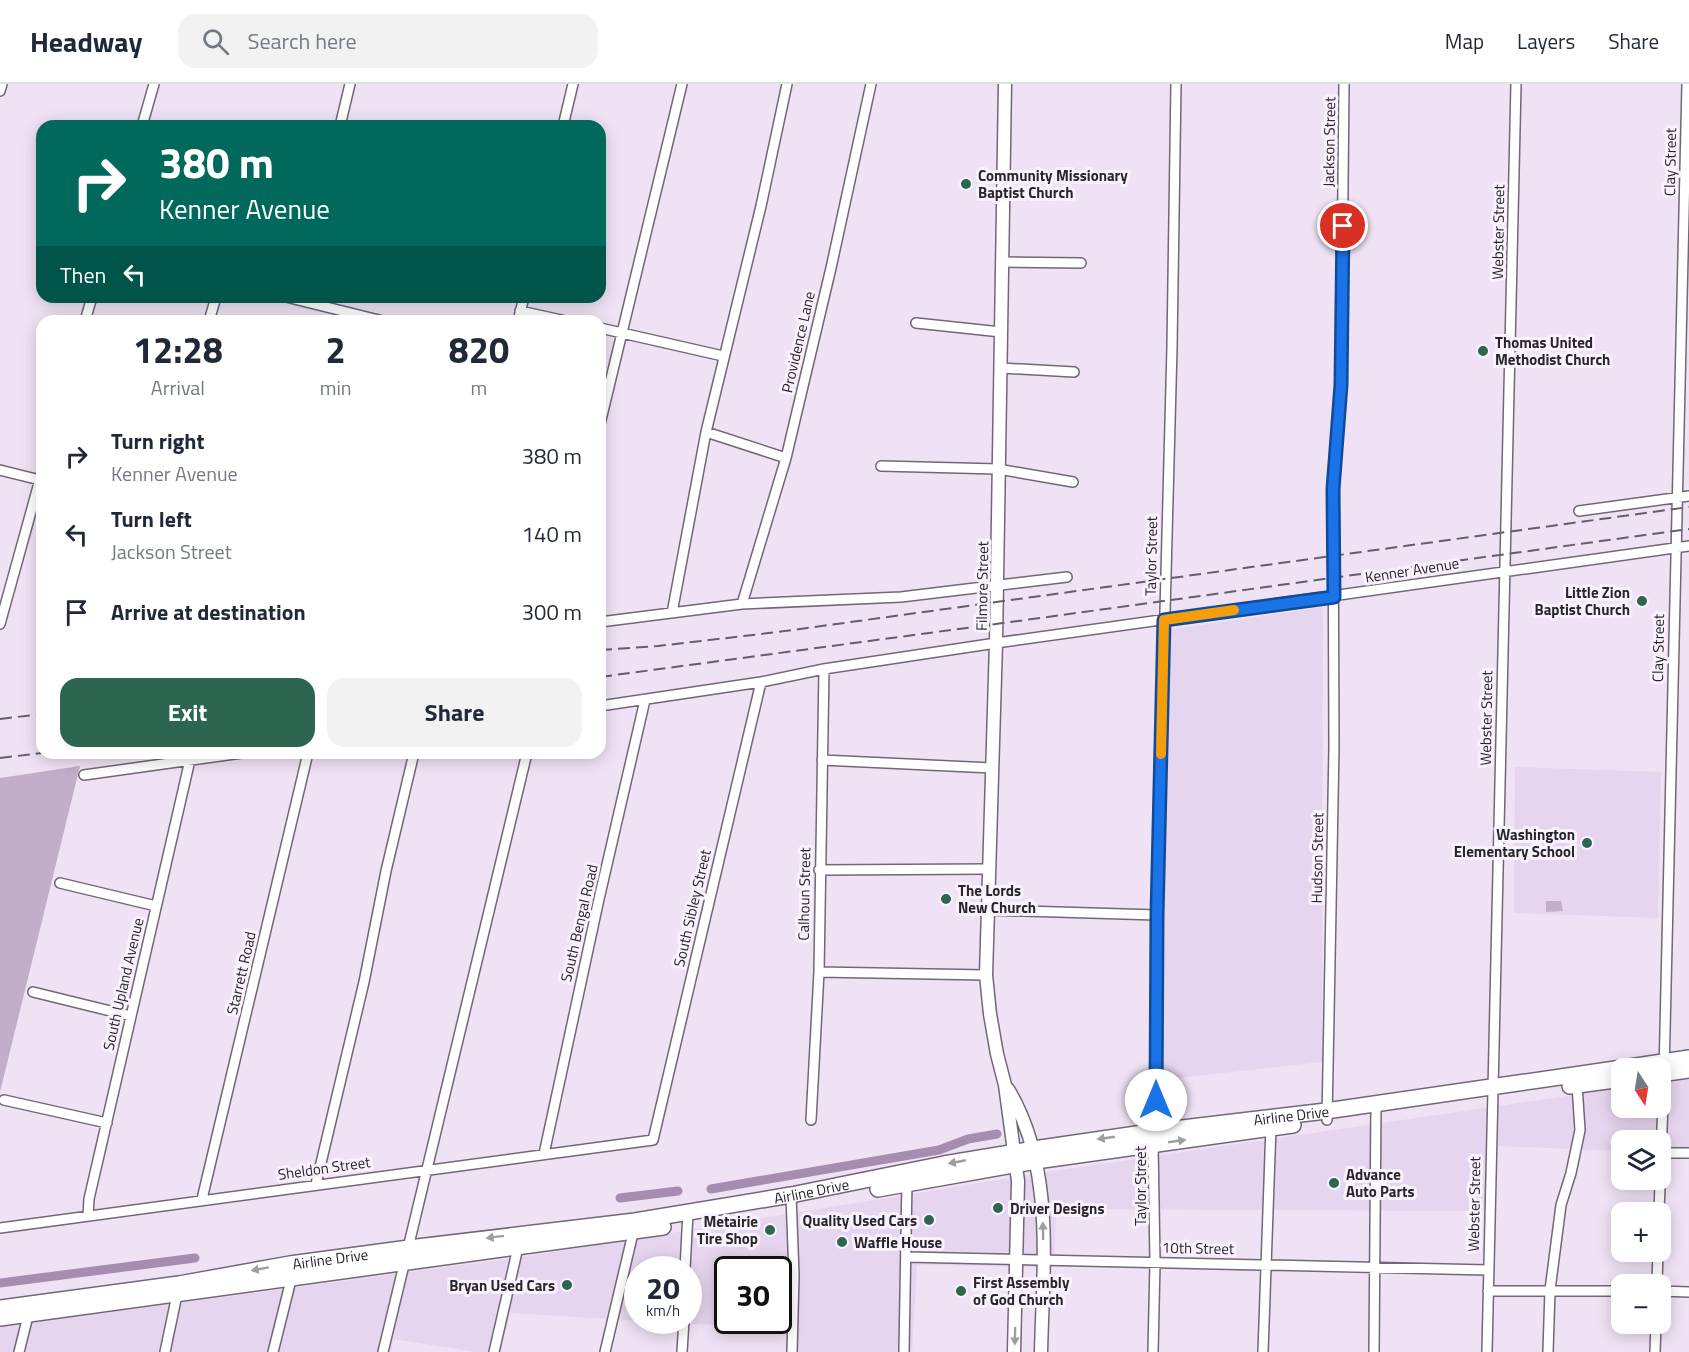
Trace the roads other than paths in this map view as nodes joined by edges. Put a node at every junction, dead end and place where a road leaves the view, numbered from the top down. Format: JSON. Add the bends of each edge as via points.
{"nodes":[{"id":1,"x":2,"y":84,"type":"edge"},
{"id":2,"x":154,"y":84,"type":"edge"},
{"id":3,"x":350,"y":84,"type":"edge"},
{"id":4,"x":573,"y":84,"type":"edge"},
{"id":5,"x":682,"y":84,"type":"edge"},
{"id":6,"x":787,"y":84,"type":"edge"},
{"id":7,"x":871,"y":84,"type":"edge"},
{"id":8,"x":1005,"y":84,"type":"edge"},
{"id":9,"x":1176,"y":84,"type":"edge"},
{"id":10,"x":1344,"y":84,"type":"edge"},
{"id":11,"x":1516,"y":84,"type":"edge"},
{"id":12,"x":1686,"y":84,"type":"edge"},
{"id":13,"x":0,"y":91,"type":"edge"},
{"id":14,"x":144,"y":120,"type":"edge"},
{"id":15,"x":341,"y":120,"type":"edge"},
{"id":16,"x":564,"y":120,"type":"edge"},
{"id":17,"x":1002,"y":262,"type":"junction"},
{"id":18,"x":1081,"y":263,"type":"dead end"},
{"id":19,"x":314,"y":303,"type":"edge"},
{"id":20,"x":360,"y":315,"type":"edge"},
{"id":21,"x":916,"y":323,"type":"dead end"},
{"id":22,"x":606,"y":329,"type":"edge"},
{"id":23,"x":1001,"y":332,"type":"junction"},
{"id":24,"x":622,"y":333,"type":"junction"},
{"id":25,"x":723,"y":356,"type":"junction"},
{"id":26,"x":1000,"y":368,"type":"junction"},
{"id":27,"x":1074,"y":372,"type":"dead end"},
{"id":28,"x":606,"y":399,"type":"edge"},
{"id":29,"x":706,"y":432,"type":"junction"},
{"id":30,"x":786,"y":458,"type":"junction"},
{"id":31,"x":881,"y":466,"type":"dead end"},
{"id":32,"x":998,"y":469,"type":"junction"},
{"id":33,"x":0,"y":470,"type":"edge"},
{"id":34,"x":36,"y":475,"type":"edge"},
{"id":35,"x":1073,"y":482,"type":"dead end"},
{"id":36,"x":36,"y":494,"type":"edge"},
{"id":37,"x":1689,"y":496,"type":"edge"},
{"id":38,"x":1677,"y":498,"type":"junction"},
{"id":39,"x":1579,"y":511,"type":"dead end"},
{"id":40,"x":1689,"y":546,"type":"edge"},
{"id":41,"x":1676,"y":548,"type":"junction"},
{"id":42,"x":1504,"y":571,"type":"junction"},
{"id":43,"x":1067,"y":577,"type":"dead end"},
{"id":44,"x":997,"y":585,"type":"junction"},
{"id":45,"x":1334,"y":597,"type":"junction"},
{"id":46,"x":742,"y":604,"type":"junction"},
{"id":47,"x":672,"y":613,"type":"junction"},
{"id":48,"x":1164,"y":620,"type":"junction"},
{"id":49,"x":606,"y":621,"type":"edge"},
{"id":50,"x":0,"y":624,"type":"edge"},
{"id":51,"x":996,"y":643,"type":"junction"},
{"id":52,"x":824,"y":669,"type":"junction"},
{"id":53,"x":761,"y":682,"type":"junction"},
{"id":54,"x":645,"y":700,"type":"junction"},
{"id":55,"x":606,"y":705,"type":"edge"},
{"id":56,"x":197,"y":759,"type":"edge"},
{"id":57,"x":307,"y":759,"type":"edge"},
{"id":58,"x":413,"y":759,"type":"edge"},
{"id":59,"x":526,"y":759,"type":"edge"},
{"id":60,"x":190,"y":760,"type":"junction"},
{"id":61,"x":822,"y":760,"type":"junction"},
{"id":62,"x":992,"y":768,"type":"junction"},
{"id":63,"x":84,"y":775,"type":"dead end"},
{"id":64,"x":989,"y":869,"type":"junction"},
{"id":65,"x":819,"y":870,"type":"junction"},
{"id":66,"x":60,"y":883,"type":"dead end"},
{"id":67,"x":156,"y":906,"type":"junction"},
{"id":68,"x":988,"y":910,"type":"junction"},
{"id":69,"x":1157,"y":915,"type":"junction"},
{"id":70,"x":819,"y":972,"type":"junction"},
{"id":71,"x":986,"y":975,"type":"junction"},
{"id":72,"x":33,"y":992,"type":"dead end"},
{"id":73,"x":131,"y":1016,"type":"junction"},
{"id":74,"x":1663,"y":1058,"type":"edge"},
{"id":75,"x":1689,"y":1058,"type":"edge"},
{"id":76,"x":1671,"y":1066,"type":"edge"},
{"id":77,"x":1611,"y":1070,"type":"edge"},
{"id":78,"x":1671,"y":1070,"type":"edge"},
{"id":79,"x":1689,"y":1070,"type":"edge"},
{"id":80,"x":1611,"y":1080,"type":"edge"},
{"id":81,"x":1005,"y":1085,"type":"junction"},
{"id":82,"x":1577,"y":1085,"type":"junction"},
{"id":83,"x":1493,"y":1092,"type":"junction"},
{"id":84,"x":4,"y":1100,"type":"dead end"},
{"id":85,"x":1376,"y":1108,"type":"junction"},
{"id":86,"x":1326,"y":1116,"type":"junction"},
{"id":87,"x":811,"y":1120,"type":"dead end"},
{"id":88,"x":107,"y":1123,"type":"junction"},
{"id":89,"x":1271,"y":1123,"type":"junction"},
{"id":90,"x":1155,"y":1138,"type":"junction"},
{"id":91,"x":653,"y":1140,"type":"joint"},
{"id":92,"x":1671,"y":1153,"type":"edge"},
{"id":93,"x":1689,"y":1153,"type":"edge"},
{"id":94,"x":544,"y":1154,"type":"junction"},
{"id":95,"x":1035,"y":1155,"type":"junction"},
{"id":96,"x":1015,"y":1158,"type":"junction"},
{"id":97,"x":427,"y":1169,"type":"junction"},
{"id":98,"x":907,"y":1178,"type":"junction"},
{"id":99,"x":316,"y":1184,"type":"junction"},
{"id":100,"x":202,"y":1199,"type":"junction"},
{"id":101,"x":792,"y":1200,"type":"junction"},
{"id":102,"x":88,"y":1216,"type":"junction"},
{"id":103,"x":688,"y":1217,"type":"junction"},
{"id":104,"x":634,"y":1226,"type":"junction"},
{"id":105,"x":0,"y":1228,"type":"edge"},
{"id":106,"x":519,"y":1241,"type":"junction"},
{"id":107,"x":407,"y":1255,"type":"junction"},
{"id":108,"x":686,"y":1256,"type":"edge"},
{"id":109,"x":907,"y":1257,"type":"junction"},
{"id":110,"x":1016,"y":1259,"type":"junction"},
{"id":111,"x":1043,"y":1260,"type":"junction"},
{"id":112,"x":1155,"y":1262,"type":"junction"},
{"id":113,"x":1265,"y":1264,"type":"junction"},
{"id":114,"x":1375,"y":1267,"type":"junction"},
{"id":115,"x":1488,"y":1270,"type":"junction"},
{"id":116,"x":291,"y":1271,"type":"junction"},
{"id":117,"x":178,"y":1289,"type":"junction"},
{"id":118,"x":1550,"y":1290,"type":"junction"},
{"id":119,"x":1488,"y":1291,"type":"junction"},
{"id":120,"x":1611,"y":1291,"type":"edge"},
{"id":121,"x":1671,"y":1291,"type":"edge"},
{"id":122,"x":1689,"y":1292,"type":"edge"},
{"id":123,"x":0,"y":1308,"type":"edge"},
{"id":124,"x":29,"y":1309,"type":"junction"},
{"id":125,"x":0,"y":1318,"type":"edge"},
{"id":126,"x":683,"y":1334,"type":"edge"},
{"id":127,"x":1656,"y":1334,"type":"edge"},
{"id":128,"x":19,"y":1352,"type":"edge"},
{"id":129,"x":165,"y":1352,"type":"edge"},
{"id":130,"x":273,"y":1352,"type":"edge"},
{"id":131,"x":383,"y":1352,"type":"edge"},
{"id":132,"x":494,"y":1352,"type":"edge"},
{"id":133,"x":605,"y":1352,"type":"edge"},
{"id":134,"x":682,"y":1352,"type":"edge"},
{"id":135,"x":792,"y":1352,"type":"edge"},
{"id":136,"x":904,"y":1352,"type":"edge"},
{"id":137,"x":1014,"y":1352,"type":"edge"},
{"id":138,"x":1041,"y":1352,"type":"edge"},
{"id":139,"x":1153,"y":1352,"type":"edge"},
{"id":140,"x":1263,"y":1352,"type":"edge"},
{"id":141,"x":1374,"y":1352,"type":"edge"},
{"id":142,"x":1487,"y":1352,"type":"edge"},
{"id":143,"x":1548,"y":1352,"type":"edge"},
{"id":144,"x":1655,"y":1352,"type":"edge"}],
"edges":[{"from":1,"to":13,"type":"street"},
{"from":2,"to":14,"type":"street"},
{"from":3,"to":15,"type":"street"},
{"from":4,"to":16,"type":"street"},
{"from":5,"to":24,"type":"street"},
{"from":6,"to":25,"type":"street"},
{"from":7,"to":30,"type":"street","name":"Providence Lane"},
{"from":8,"to":17,"type":"street","name":"Filmore Street"},
{"from":9,"to":48,"type":"street","name":"Taylor Street"},
{"from":10,"to":45,"type":"street","name":"Jackson Street","via":[[1341,385],[1333,489]]},
{"from":11,"to":42,"type":"street","name":"Webster Street"},
{"from":12,"to":38,"type":"street","name":"Clay Street"},
{"from":17,"to":18,"type":"street"},
{"from":17,"to":23,"type":"street","name":"Filmore Street"},
{"from":19,"to":20,"type":"street"},
{"from":21,"to":23,"type":"street"},
{"from":22,"to":24,"type":"street"},
{"from":23,"to":26,"type":"street","name":"Filmore Street"},
{"from":24,"to":25,"type":"street"},
{"from":24,"to":28,"type":"street"},
{"from":25,"to":29,"type":"street"},
{"from":26,"to":27,"type":"street"},
{"from":26,"to":32,"type":"street","name":"Filmore Street"},
{"from":29,"to":30,"type":"street"},
{"from":29,"to":47,"type":"street"},
{"from":30,"to":46,"type":"street","name":"Providence Lane"},
{"from":31,"to":32,"type":"street"},
{"from":32,"to":35,"type":"street"},
{"from":32,"to":44,"type":"street","name":"Filmore Street"},
{"from":33,"to":34,"type":"street"},
{"from":36,"to":50,"type":"street"},
{"from":37,"to":38,"type":"street"},
{"from":38,"to":39,"type":"street"},
{"from":38,"to":41,"type":"street","name":"Clay Street"},
{"from":40,"to":41,"type":"street","name":"Kenner Avenue"},
{"from":41,"to":42,"type":"street","name":"Kenner Avenue"},
{"from":41,"to":74,"type":"street","name":"Clay Street"},
{"from":42,"to":45,"type":"street","name":"Kenner Avenue"},
{"from":42,"to":83,"type":"street","name":"Webster Street"},
{"from":43,"to":44,"type":"street"},
{"from":44,"to":46,"type":"street","via":[[901,597]]},
{"from":44,"to":51,"type":"street","name":"Filmore Street"},
{"from":45,"to":48,"type":"street","name":"Kenner Avenue"},
{"from":45,"to":86,"type":"street","name":"Hudson Street"},
{"from":46,"to":47,"type":"street"},
{"from":47,"to":49,"type":"street"},
{"from":48,"to":51,"type":"street","name":"Kenner Avenue"},
{"from":48,"to":69,"type":"street","name":"Taylor Street"},
{"from":51,"to":52,"type":"street","name":"Kenner Avenue"},
{"from":51,"to":62,"type":"street","name":"Filmore Street"},
{"from":52,"to":53,"type":"street","name":"Kenner Avenue"},
{"from":52,"to":61,"type":"street","name":"Calhoun Street"},
{"from":53,"to":54,"type":"street","name":"Kenner Avenue"},
{"from":53,"to":91,"type":"street","name":"South Sibley Street"},
{"from":54,"to":55,"type":"street","name":"Kenner Avenue"},
{"from":54,"to":94,"type":"street","name":"South Bengal Road"},
{"from":56,"to":60,"type":"street"},
{"from":57,"to":100,"type":"street","name":"Starrett Road"},
{"from":58,"to":99,"type":"street"},
{"from":59,"to":97,"type":"street"},
{"from":60,"to":63,"type":"street"},
{"from":60,"to":67,"type":"street","name":"South Upland Avenue"},
{"from":61,"to":62,"type":"street"},
{"from":61,"to":65,"type":"street","name":"Calhoun Street"},
{"from":62,"to":64,"type":"street","name":"Filmore Street"},
{"from":64,"to":65,"type":"street"},
{"from":64,"to":68,"type":"street","name":"Filmore Street"},
{"from":65,"to":70,"type":"street","name":"Calhoun Street"},
{"from":66,"to":67,"type":"street"},
{"from":67,"to":73,"type":"street","name":"South Upland Avenue"},
{"from":68,"to":69,"type":"street"},
{"from":68,"to":71,"type":"street","name":"Filmore Street"},
{"from":69,"to":90,"type":"street","name":"Taylor Street"},
{"from":70,"to":71,"type":"street"},
{"from":70,"to":87,"type":"street","name":"Calhoun Street"},
{"from":71,"to":81,"type":"street","name":"Filmore Street","via":[[992,1030]]},
{"from":72,"to":73,"type":"street"},
{"from":73,"to":88,"type":"street","name":"South Upland Avenue"},
{"from":75,"to":76,"type":"highway","name":"Airline Drive"},
{"from":77,"to":83,"type":"highway","name":"Airline Drive"},
{"from":78,"to":79,"type":"highway","name":"Airline Drive"},
{"from":80,"to":82,"type":"highway","name":"Airline Drive"},
{"from":81,"to":95,"type":"street","name":"Filmore Street","via":[[1023,1118]]},
{"from":81,"to":96,"type":"street","name":"Filmore Street"},
{"from":82,"to":83,"type":"highway","name":"Airline Drive"},
{"from":82,"to":118,"type":"street","via":[[1580,1130],[1561,1205]]},
{"from":83,"to":85,"type":"highway","name":"Airline Drive"},
{"from":83,"to":115,"type":"street","name":"Webster Street"},
{"from":84,"to":88,"type":"street"},
{"from":85,"to":86,"type":"highway","name":"Airline Drive"},
{"from":85,"to":114,"type":"street"},
{"from":86,"to":89,"type":"highway","name":"Airline Drive"},
{"from":88,"to":102,"type":"street","name":"South Upland Avenue"},
{"from":89,"to":90,"type":"highway","name":"Airline Drive"},
{"from":89,"to":113,"type":"street"},
{"from":90,"to":95,"type":"highway","name":"Airline Drive"},
{"from":90,"to":112,"type":"street","name":"Taylor Street"},
{"from":91,"to":94,"type":"street","name":"Sheldon Street"},
{"from":92,"to":93,"type":"street"},
{"from":94,"to":97,"type":"street","name":"Sheldon Street"},
{"from":95,"to":96,"type":"highway","name":"Airline Drive"},
{"from":111,"to":95,"type":"street","name":"Filmore Street","one_way":true},
{"from":96,"to":98,"type":"highway","name":"Airline Drive"},
{"from":96,"to":110,"type":"street","name":"Filmore Street","via":[[1019,1194]]},
{"from":97,"to":99,"type":"street","name":"Sheldon Street"},
{"from":97,"to":107,"type":"street"},
{"from":98,"to":101,"type":"highway","name":"Airline Drive"},
{"from":98,"to":109,"type":"street"},
{"from":99,"to":100,"type":"street","name":"Sheldon Street"},
{"from":100,"to":102,"type":"street","name":"Sheldon Street"},
{"from":101,"to":103,"type":"highway","name":"Airline Drive"},
{"from":101,"to":135,"type":"street"},
{"from":102,"to":105,"type":"street","name":"Sheldon Street"},
{"from":103,"to":104,"type":"highway","name":"Airline Drive"},
{"from":103,"to":108,"type":"street"},
{"from":104,"to":106,"type":"highway","name":"Airline Drive"},
{"from":104,"to":133,"type":"street"},
{"from":106,"to":107,"type":"highway","name":"Airline Drive"},
{"from":106,"to":132,"type":"street"},
{"from":107,"to":116,"type":"highway","name":"Airline Drive"},
{"from":107,"to":131,"type":"street"},
{"from":109,"to":110,"type":"street","name":"10th Street"},
{"from":109,"to":136,"type":"street"},
{"from":110,"to":111,"type":"street","name":"10th Street"},
{"from":110,"to":137,"type":"street","name":"Filmore Street","one_way":true},
{"from":111,"to":112,"type":"street","name":"10th Street"},
{"from":111,"to":138,"type":"street","name":"Filmore Street"},
{"from":112,"to":113,"type":"street","name":"10th Street"},
{"from":112,"to":139,"type":"street","name":"Taylor Street"},
{"from":113,"to":114,"type":"street","name":"10th Street"},
{"from":113,"to":140,"type":"street"},
{"from":114,"to":115,"type":"street","name":"10th Street"},
{"from":114,"to":141,"type":"street"},
{"from":115,"to":119,"type":"street","name":"Webster Street"},
{"from":116,"to":117,"type":"highway","name":"Airline Drive"},
{"from":116,"to":130,"type":"street"},
{"from":117,"to":124,"type":"highway","name":"Airline Drive"},
{"from":117,"to":129,"type":"street"},
{"from":118,"to":119,"type":"street"},
{"from":118,"to":120,"type":"street"},
{"from":118,"to":143,"type":"street"},
{"from":119,"to":142,"type":"street","name":"Webster Street"},
{"from":121,"to":122,"type":"street"},
{"from":123,"to":124,"type":"highway","name":"Airline Drive"},
{"from":124,"to":125,"type":"highway","name":"Airline Drive"},
{"from":124,"to":128,"type":"street"},
{"from":126,"to":134,"type":"street"},
{"from":127,"to":144,"type":"street"}]}
